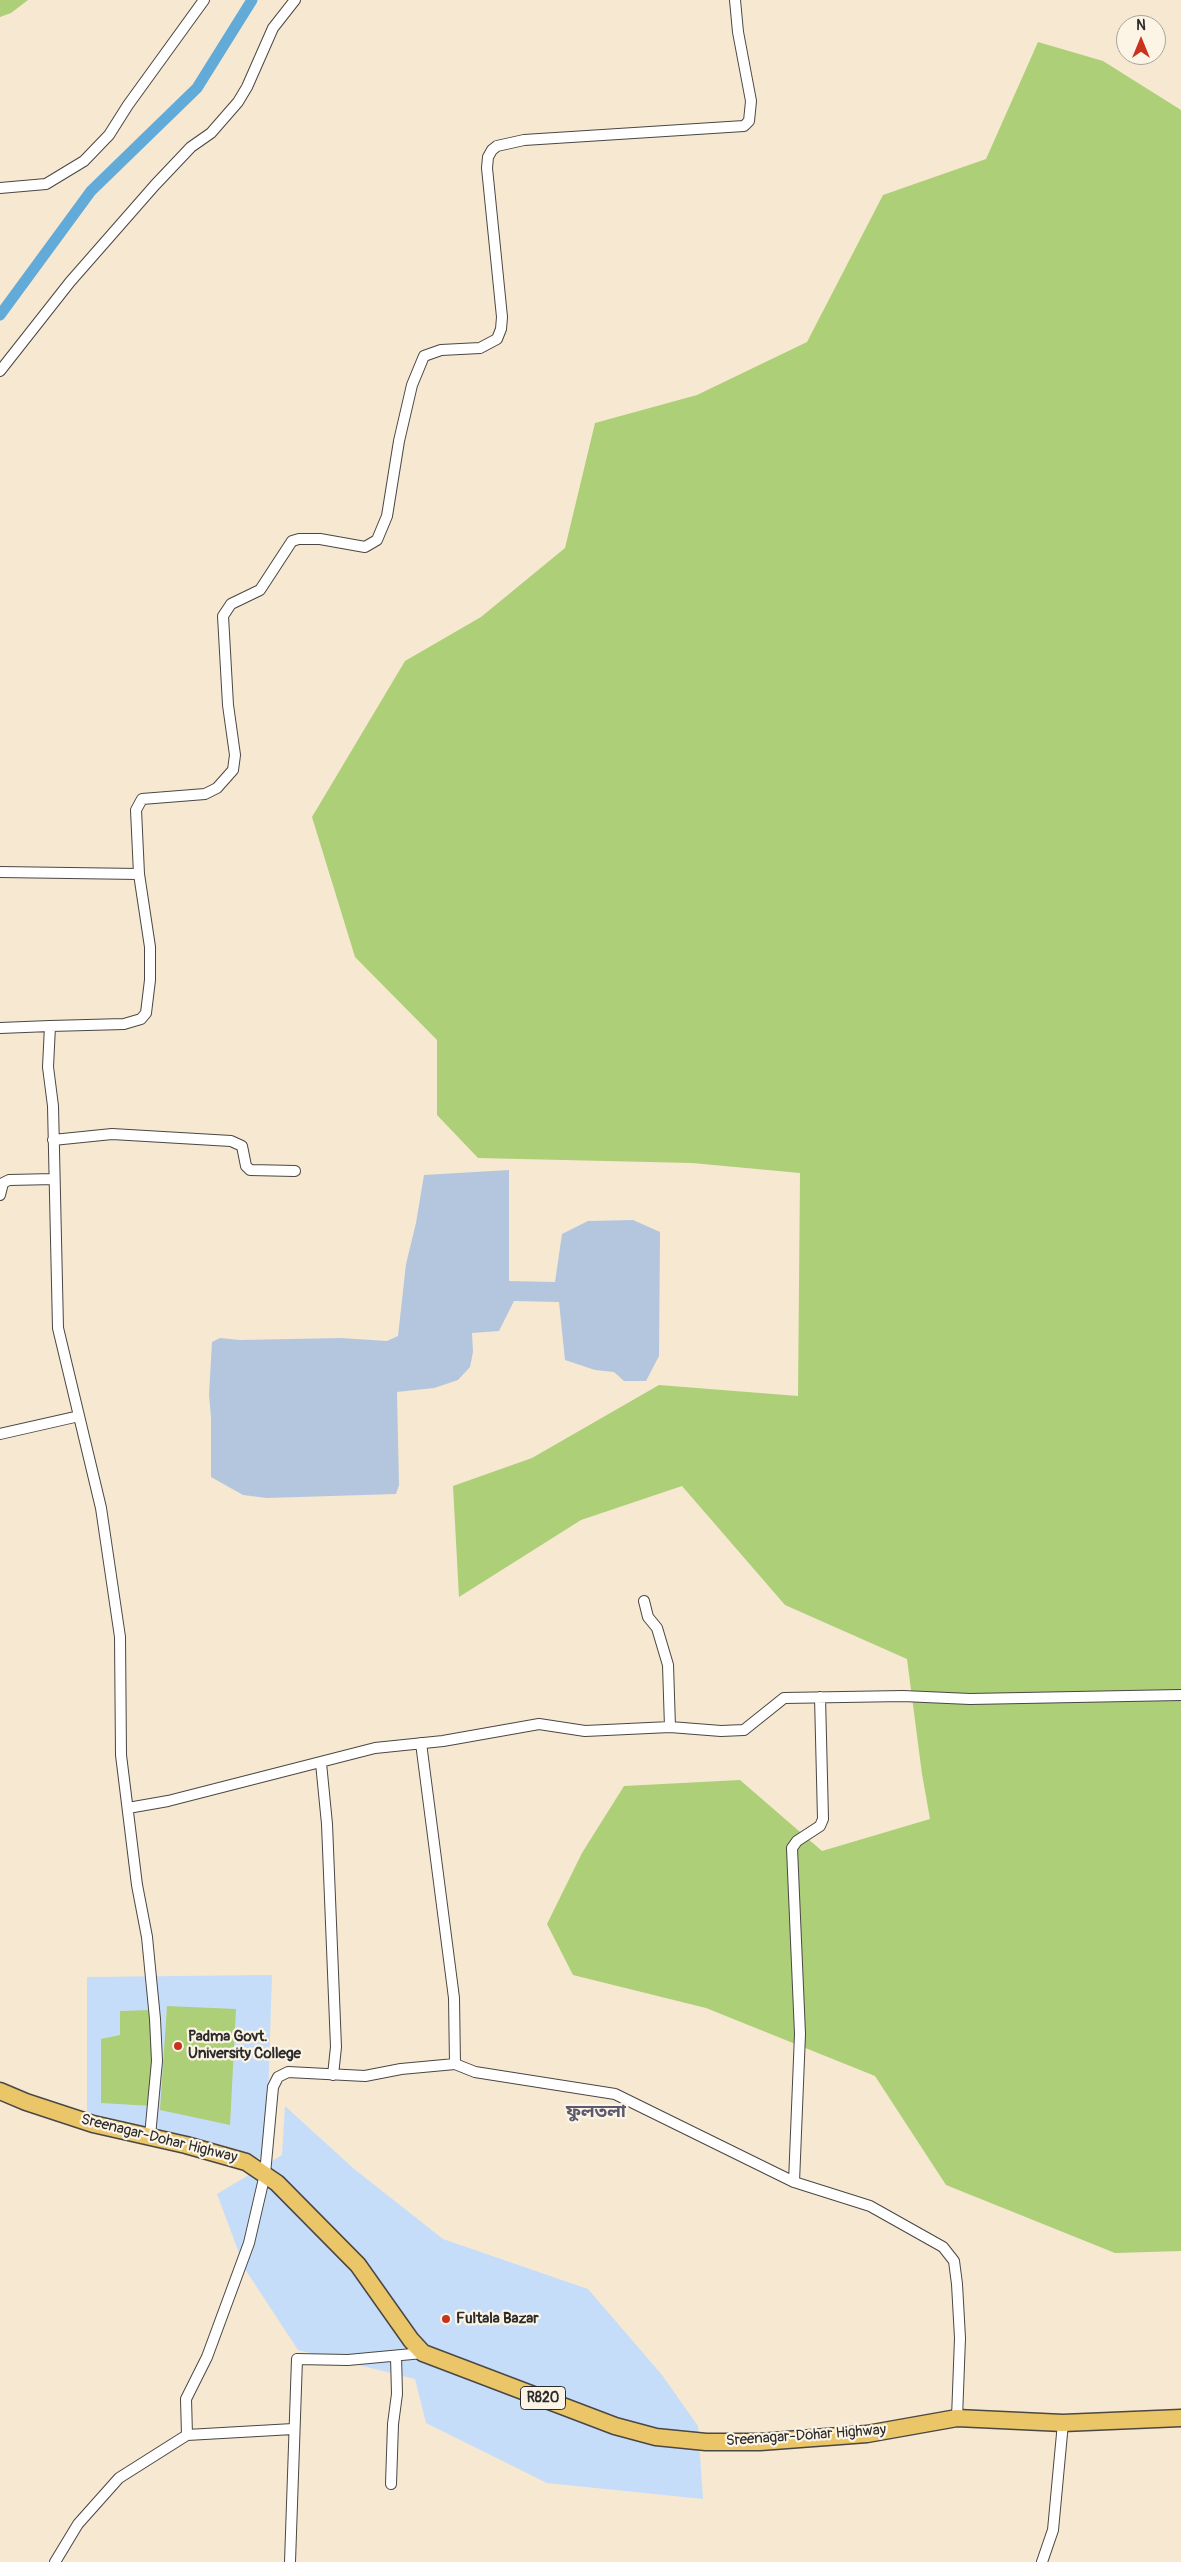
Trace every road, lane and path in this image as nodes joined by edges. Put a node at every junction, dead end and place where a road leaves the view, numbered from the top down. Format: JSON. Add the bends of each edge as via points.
{"nodes":[{"id":1,"x":204,"y":0,"type":"edge"},
{"id":2,"x":295,"y":0,"type":"edge"},
{"id":3,"x":735,"y":0,"type":"edge"},
{"id":4,"x":0,"y":188,"type":"edge"},
{"id":5,"x":0,"y":371,"type":"edge"},
{"id":6,"x":0,"y":872,"type":"edge"},
{"id":7,"x":139,"y":874,"type":"junction"},
{"id":8,"x":50,"y":1026,"type":"junction"},
{"id":9,"x":0,"y":1028,"type":"edge"},
{"id":10,"x":53,"y":1140,"type":"junction"},
{"id":11,"x":295,"y":1171,"type":"dead end"},
{"id":12,"x":54,"y":1179,"type":"junction"},
{"id":13,"x":0,"y":1195,"type":"edge"},
{"id":14,"x":79,"y":1416,"type":"junction"},
{"id":15,"x":0,"y":1434,"type":"edge"},
{"id":16,"x":644,"y":1601,"type":"dead end"},
{"id":17,"x":1181,"y":1695,"type":"edge"},
{"id":18,"x":820,"y":1697,"type":"junction"},
{"id":19,"x":670,"y":1727,"type":"junction"},
{"id":20,"x":422,"y":1744,"type":"junction"},
{"id":21,"x":321,"y":1763,"type":"junction"},
{"id":22,"x":128,"y":1808,"type":"junction"},
{"id":23,"x":455,"y":2064,"type":"junction"},
{"id":24,"x":333,"y":2075,"type":"junction"},
{"id":25,"x":0,"y":2091,"type":"edge"},
{"id":26,"x":150,"y":2136,"type":"junction"},
{"id":27,"x":265,"y":2174,"type":"junction"},
{"id":28,"x":794,"y":2182,"type":"junction"},
{"id":29,"x":422,"y":2352,"type":"junction"},
{"id":30,"x":396,"y":2356,"type":"junction"},
{"id":31,"x":957,"y":2418,"type":"junction"},
{"id":32,"x":1181,"y":2418,"type":"edge"},
{"id":33,"x":1063,"y":2423,"type":"junction"},
{"id":34,"x":293,"y":2429,"type":"junction"},
{"id":35,"x":187,"y":2434,"type":"junction"},
{"id":36,"x":391,"y":2484,"type":"dead end"},
{"id":37,"x":55,"y":2562,"type":"edge"},
{"id":38,"x":290,"y":2562,"type":"edge"},
{"id":39,"x":1042,"y":2562,"type":"edge"}],
"edges":[{"from":1,"to":4,"type":"street","via":[[109,135],[84,161],[46,184]]},
{"from":2,"to":5,"type":"street","via":[[272,28],[256,69],[238,102],[211,133],[191,147],[155,185],[70,282]]},
{"from":3,"to":7,"type":"street","via":[[751,101],[749,121],[744,126],[524,140],[492,150],[487,168],[502,317],[497,339],[480,348],[441,350],[424,356],[412,385],[387,516],[377,540],[365,546],[320,539],[292,541],[260,590],[231,604],[222,616],[233,770],[217,788],[205,794],[142,799],[136,810]]},
{"from":6,"to":7,"type":"street"},
{"from":7,"to":8,"type":"street","via":[[150,947],[146,1013],[141,1019],[124,1024]]},
{"from":8,"to":9,"type":"street"},
{"from":8,"to":10,"type":"street","via":[[48,1067]]},
{"from":10,"to":11,"type":"street","via":[[112,1134],[231,1141],[242,1146],[246,1166],[250,1170]]},
{"from":10,"to":12,"type":"street"},
{"from":12,"to":13,"type":"street","via":[[8,1180],[3,1183]]},
{"from":12,"to":14,"type":"street","via":[[58,1328]]},
{"from":14,"to":15,"type":"street"},
{"from":14,"to":22,"type":"street","via":[[101,1508],[120,1637],[121,1755]]},
{"from":16,"to":19,"type":"street","via":[[648,1617],[657,1628],[668,1666]]},
{"from":17,"to":18,"type":"street","via":[[980,1699]]},
{"from":18,"to":19,"type":"street","via":[[784,1698],[744,1730]]},
{"from":18,"to":28,"type":"street","via":[[823,1819],[820,1826],[792,1848],[800,2034]]},
{"from":19,"to":20,"type":"street","via":[[585,1731],[538,1724]]},
{"from":20,"to":21,"type":"street","via":[[375,1748]]},
{"from":20,"to":23,"type":"street","via":[[454,1998]]},
{"from":21,"to":22,"type":"street"},
{"from":21,"to":24,"type":"street","via":[[327,1824],[336,2047]]},
{"from":22,"to":26,"type":"street","via":[[155,2019],[157,2061]]},
{"from":23,"to":24,"type":"street","via":[[365,2076]]},
{"from":23,"to":28,"type":"street","via":[[475,2072],[615,2094]]},
{"from":24,"to":27,"type":"street","via":[[288,2072],[278,2077],[273,2087]]},
{"from":25,"to":26,"type":"main road","name":"Sreenagar-Dohar Highway","number":"R820","via":[[93,2124]]},
{"from":26,"to":27,"type":"main road","name":"Sreenagar-Dohar Highway","number":"R820","via":[[246,2162]]},
{"from":27,"to":29,"type":"main road","name":"Sreenagar-Dohar Highway","number":"R820","via":[[358,2265]]},
{"from":27,"to":35,"type":"street","via":[[249,2243],[207,2357],[186,2399]]},
{"from":28,"to":31,"type":"street","via":[[870,2206],[950,2254],[954,2260],[957,2284],[960,2338]]},
{"from":29,"to":30,"type":"street"},
{"from":29,"to":31,"type":"main road","name":"Sreenagar-Dohar Highway","number":"R820","via":[[615,2426],[656,2437],[706,2442],[760,2442],[867,2434]]},
{"from":30,"to":34,"type":"street","via":[[348,2360],[297,2359]]},
{"from":30,"to":36,"type":"street"},
{"from":31,"to":33,"type":"main road","name":"Sreenagar-Dohar Highway","number":"R820"},
{"from":32,"to":33,"type":"main road","name":"Sreenagar-Dohar Highway","number":"R820"},
{"from":33,"to":39,"type":"street","via":[[1053,2530]]},
{"from":34,"to":35,"type":"street"},
{"from":34,"to":38,"type":"street"},
{"from":35,"to":37,"type":"street","via":[[119,2478],[78,2524]]}]}
